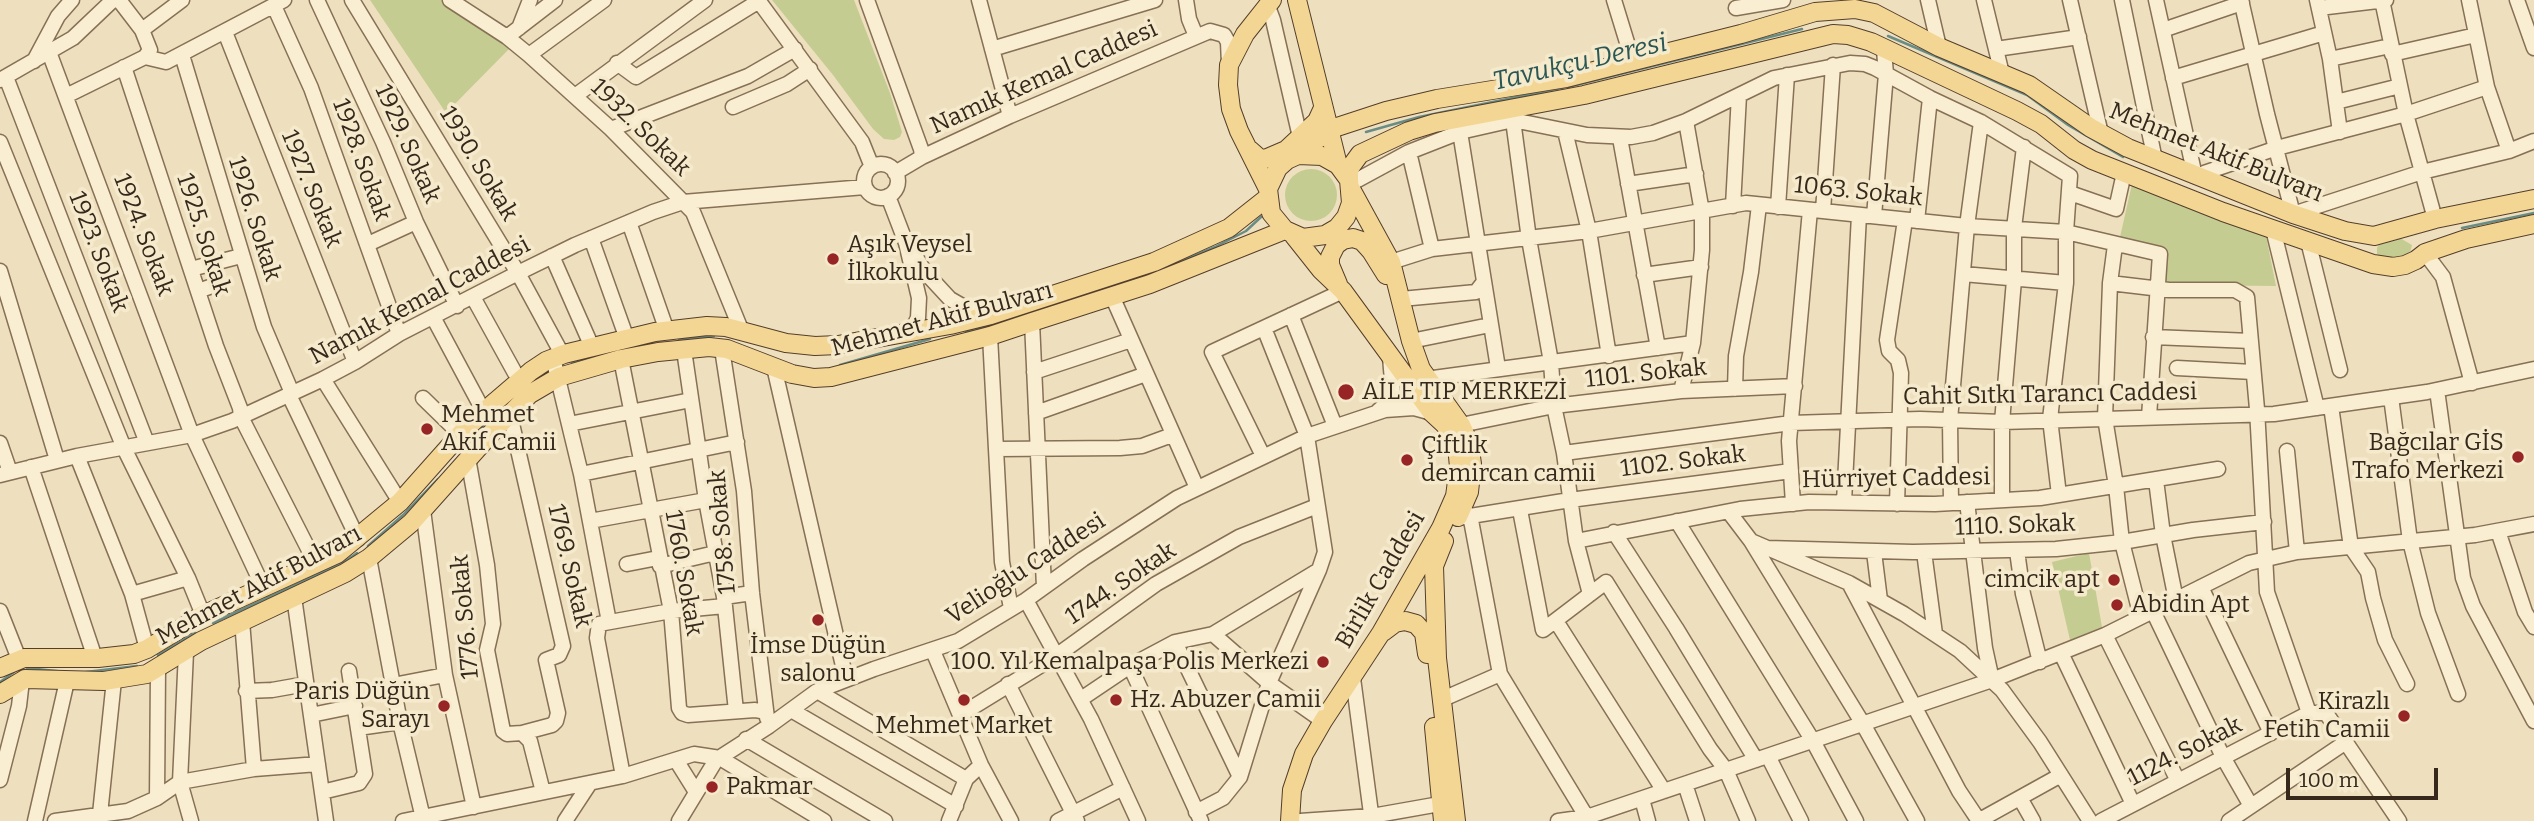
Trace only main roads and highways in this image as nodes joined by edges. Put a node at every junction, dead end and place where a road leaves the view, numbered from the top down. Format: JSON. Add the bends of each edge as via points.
{"nodes":[{"id":1,"x":1270,"y":6,"type":"edge"},
{"id":2,"x":1300,"y":8,"type":"edge"},
{"id":3,"x":1323,"y":108,"type":"junction"},
{"id":4,"x":1328,"y":131,"type":"junction"},
{"id":5,"x":1248,"y":147,"type":"junction"},
{"id":6,"x":1287,"y":160,"type":"junction"},
{"id":7,"x":1347,"y":180,"type":"junction"},
{"id":8,"x":1267,"y":193,"type":"junction"},
{"id":9,"x":2534,"y":199,"type":"edge"},
{"id":10,"x":2534,"y":224,"type":"edge"},
{"id":11,"x":2400,"y":230,"type":"junction"},
{"id":12,"x":1290,"y":233,"type":"junction"},
{"id":13,"x":2374,"y":236,"type":"junction"},
{"id":14,"x":2425,"y":253,"type":"junction"},
{"id":15,"x":2373,"y":264,"type":"junction"},
{"id":16,"x":1343,"y":291,"type":"junction"},
{"id":17,"x":1401,"y":299,"type":"junction"},
{"id":18,"x":795,"y":344,"type":"junction"},
{"id":19,"x":838,"y":345,"type":"junction"},
{"id":20,"x":780,"y":369,"type":"junction"},
{"id":21,"x":835,"y":376,"type":"junction"},
{"id":22,"x":1434,"y":591,"type":"junction"},
{"id":23,"x":1404,"y":592,"type":"junction"},
{"id":24,"x":197,"y":619,"type":"junction"},
{"id":25,"x":1381,"y":633,"type":"junction"},
{"id":26,"x":201,"y":641,"type":"junction"},
{"id":27,"x":147,"y":649,"type":"junction"},
{"id":28,"x":0,"y":668,"type":"edge"},
{"id":29,"x":158,"y":669,"type":"junction"},
{"id":30,"x":0,"y":694,"type":"edge"},
{"id":31,"x":1446,"y":809,"type":"edge"},
{"id":32,"x":1290,"y":821,"type":"edge"},
{"id":33,"x":1456,"y":821,"type":"edge"}],
"edges":[{"from":1,"to":2,"type":"main road"},
{"from":1,"to":5,"type":"main road","via":[[1245,34],[1229,65],[1231,109]]},
{"from":2,"to":3,"type":"main road","name":"Birlik Caddesi"},
{"from":3,"to":4,"type":"main road","name":"Birlik Caddesi"},
{"from":3,"to":5,"type":"main road","via":[[1317,121],[1286,150],[1265,159]]},
{"from":4,"to":6,"type":"main road","name":"Mehmet Akif Bulvarı"},
{"from":4,"to":7,"type":"main road","name":"Birlik Caddesi"},
{"from":4,"to":13,"type":"main road","name":"Mehmet Akif Bulvarı","via":[[1437,99],[1566,78],[1815,12],[1854,9],[1874,13],[2029,85],[2101,134],[2155,160],[2293,214]]},
{"from":5,"to":8,"type":"main road"},
{"from":6,"to":7,"type":"main road","via":[[1322,156]]},
{"from":6,"to":8,"type":"main road","via":[[1271,177]]},
{"from":7,"to":12,"type":"main road","via":[[1351,203],[1337,228],[1311,238]]},
{"from":7,"to":15,"type":"main road","name":"Mehmet Akif Bulvarı","via":[[1360,154],[1435,123],[1584,95],[1818,36],[1848,36],[1871,42],[2017,111],[2092,160]]},
{"from":7,"to":17,"type":"main road","name":"Birlik Caddesi","via":[[1391,262]]},
{"from":8,"to":12,"type":"main road","via":[[1271,214]]},
{"from":8,"to":19,"type":"main road","name":"Mehmet Akif Bulvarı","via":[[1229,228],[1154,261],[991,315]]},
{"from":9,"to":11,"type":"main road"},
{"from":10,"to":14,"type":"main road"},
{"from":11,"to":13,"type":"main road"},
{"from":11,"to":14,"type":"main road","via":[[2413,236]]},
{"from":12,"to":16,"type":"main road","name":"Birlik Caddesi"},
{"from":12,"to":21,"type":"main road","name":"Mehmet Akif Bulvarı","via":[[990,336]]},
{"from":13,"to":15,"type":"main road","via":[[2368,251]]},
{"from":14,"to":15,"type":"main road","via":[[2404,265]]},
{"from":16,"to":17,"type":"main road","via":[[1334,278],[1330,257],[1336,244],[1353,238],[1371,251]]},
{"from":16,"to":23,"type":"main road","name":"Birlik Caddesi","via":[[1457,446],[1455,496]]},
{"from":17,"to":22,"type":"main road","name":"Birlik Caddesi","via":[[1410,341],[1426,379],[1461,425],[1472,464],[1464,516],[1438,551]]},
{"from":18,"to":19,"type":"main road","name":"Mehmet Akif Bulvarı"},
{"from":18,"to":20,"type":"main road","via":[[803,351],[802,364],[794,372]]},
{"from":18,"to":24,"type":"main road","name":"Mehmet Akif Bulvarı","via":[[718,326],[667,331],[558,356],[531,371],[484,412],[400,502],[358,539],[337,554]]},
{"from":19,"to":21,"type":"main road","via":[[824,359],[826,370]]},
{"from":20,"to":21,"type":"main road","name":"Mehmet Akif Bulvarı","via":[[814,378]]},
{"from":20,"to":26,"type":"main road","name":"Mehmet Akif Bulvarı","via":[[709,347],[621,359],[559,377],[530,394],[423,510],[369,558]]},
{"from":22,"to":23,"type":"main road","via":[[1430,608],[1421,613],[1406,607]]},
{"from":22,"to":31,"type":"main road","name":"Birlik Caddesi"},
{"from":23,"to":25,"type":"main road","name":"Birlik Caddesi"},
{"from":24,"to":26,"type":"main road","via":[[206,628]]},
{"from":24,"to":27,"type":"main road","name":"Mehmet Akif Bulvarı"},
{"from":25,"to":31,"type":"main road","via":[[1395,622],[1405,621],[1424,633]]},
{"from":25,"to":32,"type":"main road","name":"Birlik Caddesi","via":[[1304,754],[1292,790]]},
{"from":26,"to":29,"type":"main road","name":"Mehmet Akif Bulvarı"},
{"from":27,"to":28,"type":"main road","name":"Mehmet Akif Bulvarı","via":[[95,658],[19,659]]},
{"from":27,"to":29,"type":"main road","via":[[148,663]]},
{"from":29,"to":30,"type":"main road","name":"Mehmet Akif Bulvarı","via":[[114,680],[22,680]]},
{"from":31,"to":33,"type":"main road","name":"Birlik Caddesi"}]}
